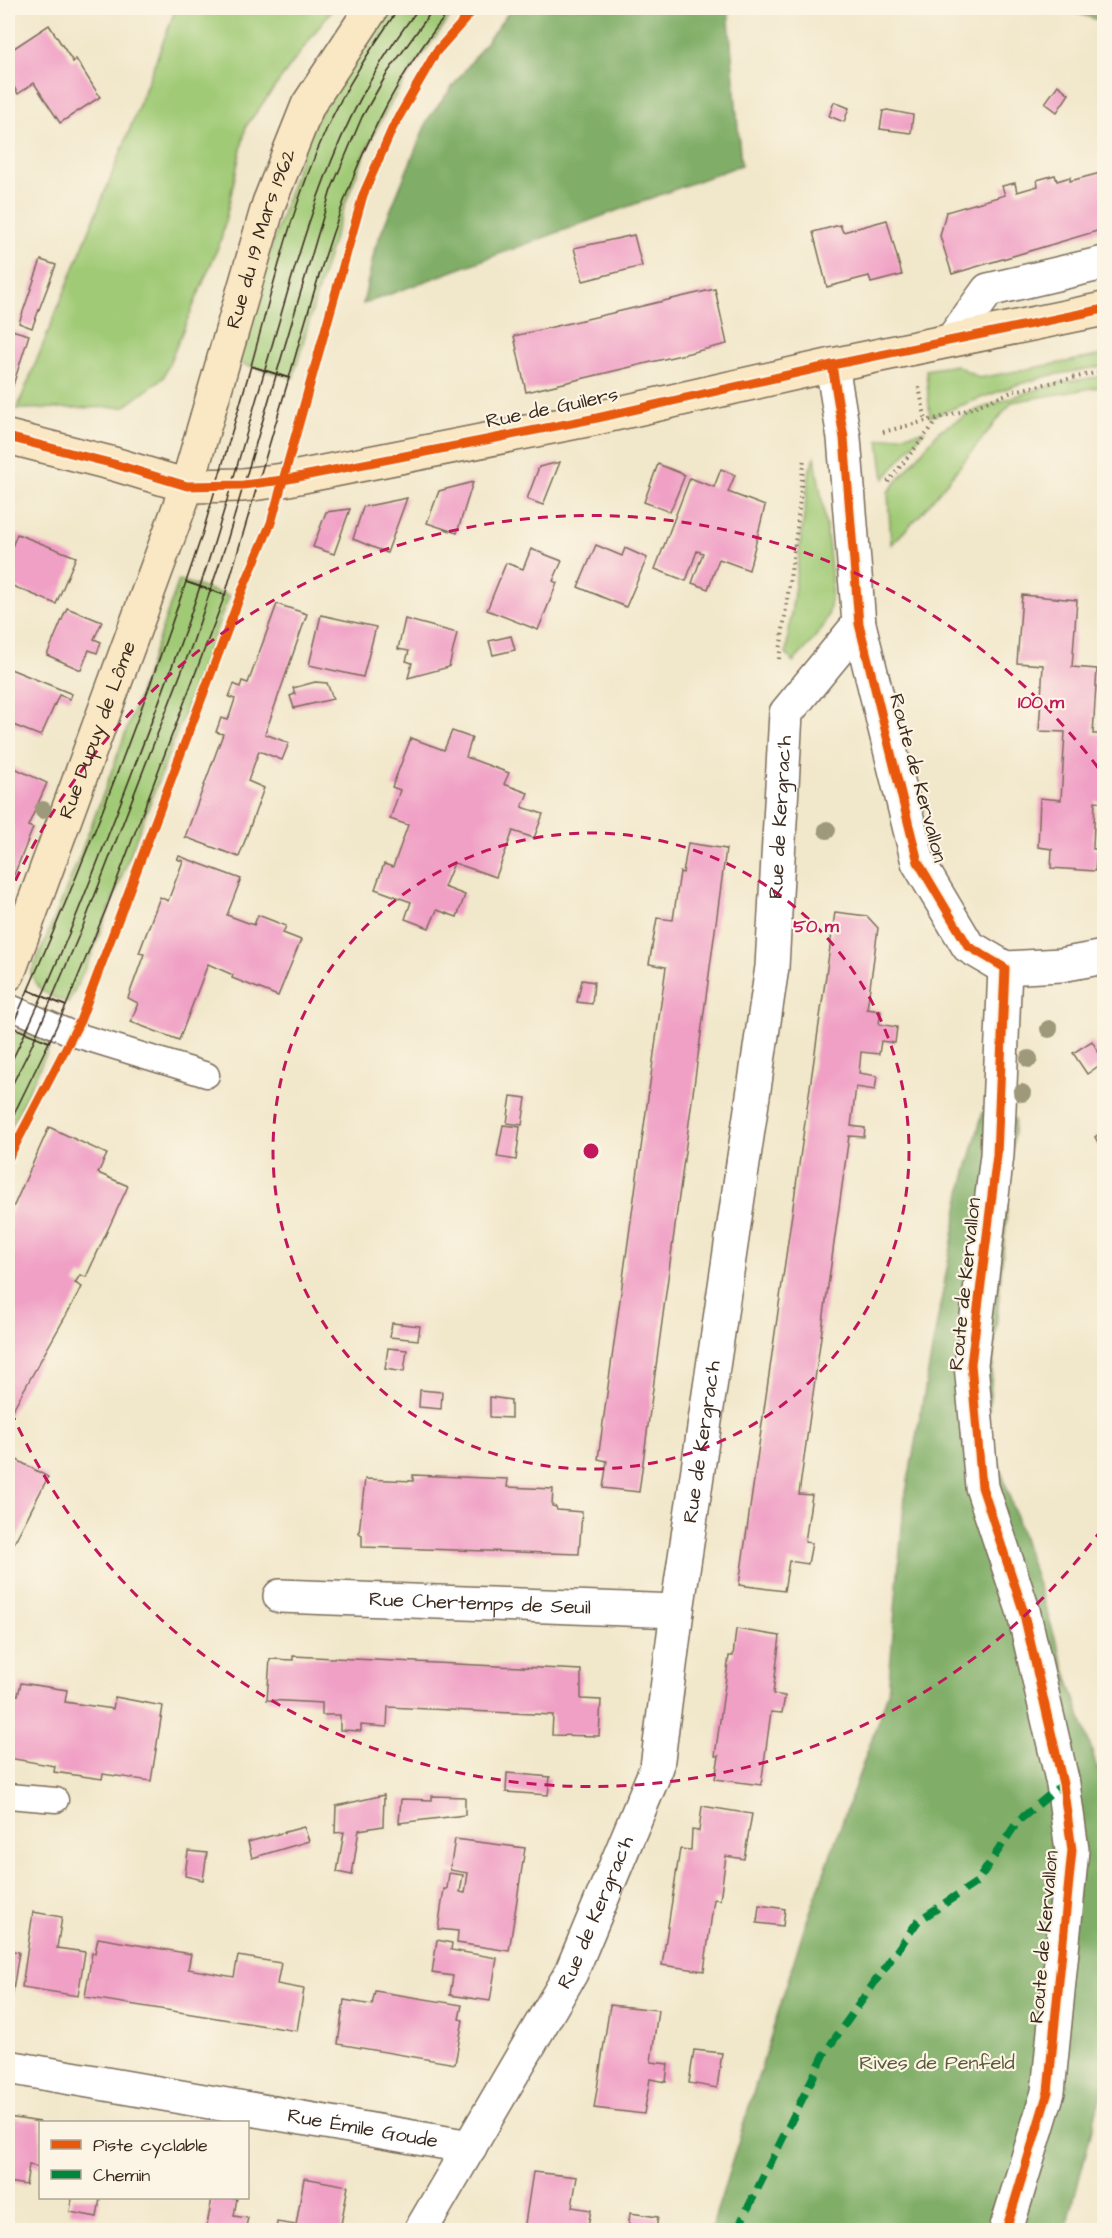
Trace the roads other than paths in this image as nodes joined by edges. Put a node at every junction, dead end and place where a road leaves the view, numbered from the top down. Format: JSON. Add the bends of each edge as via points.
{"nodes":[{"id":1,"x":372,"y":8,"type":"edge"},
{"id":2,"x":1104,"y":263,"type":"edge"},
{"id":3,"x":1104,"y":309,"type":"edge"},
{"id":4,"x":952,"y":340,"type":"junction"},
{"id":5,"x":832,"y":365,"type":"junction"},
{"id":6,"x":8,"y":436,"type":"edge"},
{"id":7,"x":187,"y":486,"type":"junction"},
{"id":8,"x":859,"y":624,"type":"junction"},
{"id":9,"x":1104,"y":957,"type":"edge"},
{"id":10,"x":1005,"y":968,"type":"junction"},
{"id":11,"x":8,"y":974,"type":"edge"},
{"id":12,"x":8,"y":1006,"type":"edge"},
{"id":13,"x":207,"y":1075,"type":"dead end"},
{"id":14,"x":280,"y":1596,"type":"dead end"},
{"id":15,"x":677,"y":1611,"type":"junction"},
{"id":16,"x":8,"y":1796,"type":"edge"},
{"id":17,"x":56,"y":1800,"type":"dead end"},
{"id":18,"x":8,"y":2067,"type":"edge"},
{"id":19,"x":470,"y":2147,"type":"junction"},
{"id":20,"x":420,"y":2230,"type":"edge"},
{"id":21,"x":1006,"y":2230,"type":"edge"}],
"edges":[{"from":1,"to":7,"type":"street","name":"Rue du 19 Mars 1962","via":[[308,105],[269,203]]},
{"from":2,"to":4,"type":"street","via":[[988,290]]},
{"from":3,"to":4,"type":"street","name":"Rue de Guilers"},
{"from":4,"to":5,"type":"street","name":"Rue de Guilers"},
{"from":5,"to":7,"type":"street","name":"Rue de Guilers","via":[[597,418],[319,474],[243,484]]},
{"from":5,"to":8,"type":"street","name":"Route de Kervallon","via":[[844,438]]},
{"from":6,"to":7,"type":"street","name":"Rue de Guilers"},
{"from":7,"to":11,"type":"street","name":"Rue Dupuy de Lôme"},
{"from":8,"to":10,"type":"street","name":"Route de Kervallon","via":[[918,862],[968,946]]},
{"from":8,"to":15,"type":"street","name":"Rue de Kergrac'h","via":[[786,713],[772,967]]},
{"from":9,"to":10,"type":"street","via":[[1061,965]]},
{"from":10,"to":21,"type":"street","name":"Route de Kervallon","via":[[997,1155],[971,1364],[982,1487],[1023,1610],[1062,1784],[1072,1850],[1048,2092]]},
{"from":12,"to":13,"type":"lane","via":[[73,1034]]},
{"from":14,"to":15,"type":"street","name":"Rue Chertemps de Seuil"},
{"from":15,"to":19,"type":"street","name":"Rue de Kergrac'h","via":[[657,1767],[571,1973]]},
{"from":16,"to":17,"type":"lane"},
{"from":18,"to":19,"type":"street","name":"Rue Émile Goude"},
{"from":19,"to":20,"type":"street","name":"Rue de Kergrac'h"}]}
